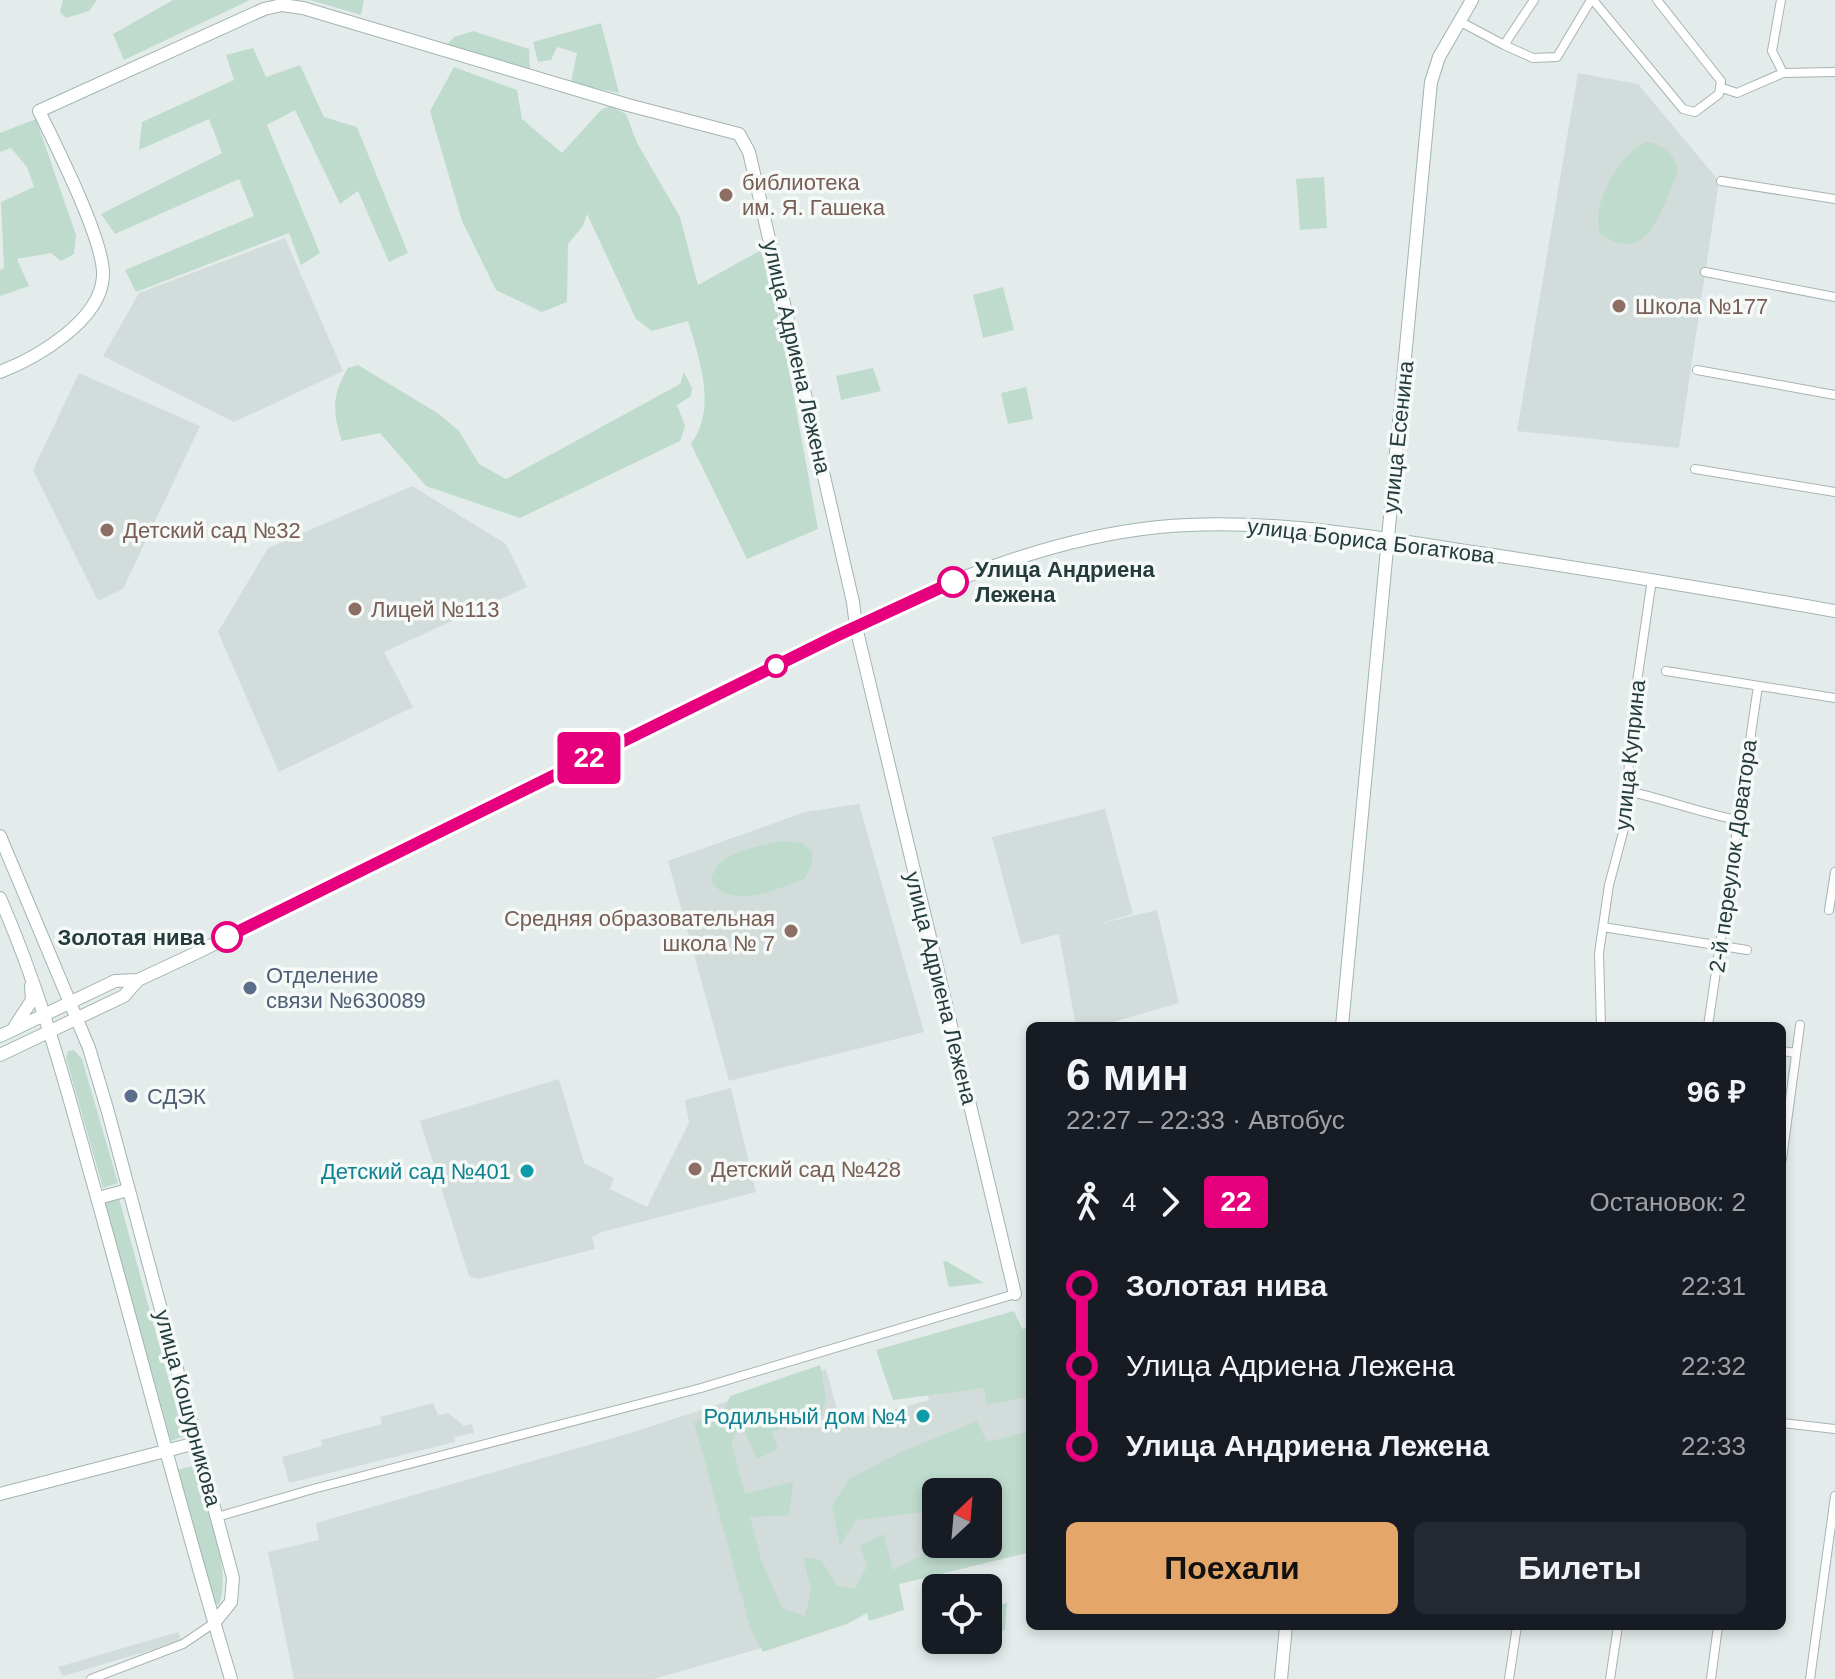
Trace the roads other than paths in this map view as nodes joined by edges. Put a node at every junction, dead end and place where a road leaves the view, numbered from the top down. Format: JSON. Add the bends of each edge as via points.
{"nodes":[{"id":1,"x":1472,"y":0,"type":"edge"},
{"id":2,"x":1534,"y":0,"type":"edge"},
{"id":3,"x":1592,"y":0,"type":"edge"},
{"id":4,"x":1657,"y":0,"type":"edge"},
{"id":5,"x":1781,"y":0,"type":"edge"},
{"id":6,"x":1459,"y":21,"type":"junction"},
{"id":7,"x":1504,"y":45,"type":"junction"},
{"id":8,"x":1835,"y":72,"type":"edge"},
{"id":9,"x":1783,"y":73,"type":"junction"},
{"id":10,"x":1722,"y":88,"type":"junction"},
{"id":11,"x":1721,"y":181,"type":"dead end"},
{"id":12,"x":1835,"y":199,"type":"edge"},
{"id":13,"x":1705,"y":272,"type":"dead end"},
{"id":14,"x":1835,"y":297,"type":"edge"},
{"id":15,"x":1697,"y":370,"type":"dead end"},
{"id":16,"x":0,"y":372,"type":"edge"},
{"id":17,"x":1835,"y":395,"type":"edge"},
{"id":18,"x":1695,"y":469,"type":"dead end"},
{"id":19,"x":1835,"y":492,"type":"edge"},
{"id":20,"x":1387,"y":539,"type":"junction"},
{"id":21,"x":1652,"y":579,"type":"junction"},
{"id":22,"x":1835,"y":611,"type":"edge"},
{"id":23,"x":856,"y":627,"type":"junction"},
{"id":24,"x":1666,"y":671,"type":"dead end"},
{"id":25,"x":1758,"y":686,"type":"junction"},
{"id":26,"x":1835,"y":698,"type":"edge"},
{"id":27,"x":1627,"y":791,"type":"junction"},
{"id":28,"x":1738,"y":820,"type":"junction"},
{"id":29,"x":0,"y":836,"type":"edge"},
{"id":30,"x":1835,"y":872,"type":"edge"},
{"id":31,"x":0,"y":898,"type":"edge"},
{"id":32,"x":1829,"y":910,"type":"dead end"},
{"id":33,"x":1603,"y":927,"type":"junction"},
{"id":34,"x":1720,"y":945,"type":"junction"},
{"id":35,"x":1747,"y":950,"type":"dead end"},
{"id":36,"x":25,"y":955,"type":"junction"},
{"id":37,"x":138,"y":980,"type":"junction"},
{"id":38,"x":71,"y":1004,"type":"junction"},
{"id":39,"x":44,"y":1016,"type":"junction"},
{"id":40,"x":77,"y":1020,"type":"junction"},
{"id":41,"x":1342,"y":1022,"type":"edge"},
{"id":42,"x":1603,"y":1022,"type":"edge"},
{"id":43,"x":1709,"y":1022,"type":"edge"},
{"id":44,"x":1800,"y":1025,"type":"dead end"},
{"id":45,"x":5,"y":1033,"type":"edge"},
{"id":46,"x":49,"y":1033,"type":"junction"},
{"id":47,"x":1786,"y":1052,"type":"edge"},
{"id":48,"x":1796,"y":1053,"type":"junction"},
{"id":49,"x":0,"y":1055,"type":"edge"},
{"id":50,"x":1786,"y":1129,"type":"edge"},
{"id":51,"x":128,"y":1190,"type":"junction"},
{"id":52,"x":98,"y":1198,"type":"junction"},
{"id":53,"x":1015,"y":1294,"type":"joint"},
{"id":54,"x":1786,"y":1423,"type":"edge"},
{"id":55,"x":1835,"y":1429,"type":"edge"},
{"id":56,"x":196,"y":1443,"type":"junction"},
{"id":57,"x":166,"y":1453,"type":"junction"},
{"id":58,"x":0,"y":1494,"type":"edge"},
{"id":59,"x":1835,"y":1496,"type":"edge"},
{"id":60,"x":217,"y":1517,"type":"junction"},
{"id":61,"x":214,"y":1623,"type":"junction"},
{"id":62,"x":1286,"y":1630,"type":"edge"},
{"id":63,"x":1516,"y":1630,"type":"edge"},
{"id":64,"x":1617,"y":1630,"type":"edge"},
{"id":65,"x":1717,"y":1630,"type":"edge"},
{"id":66,"x":91,"y":1679,"type":"edge"},
{"id":67,"x":231,"y":1679,"type":"edge"},
{"id":68,"x":1281,"y":1679,"type":"edge"},
{"id":69,"x":1509,"y":1679,"type":"edge"},
{"id":70,"x":1610,"y":1679,"type":"edge"},
{"id":71,"x":1711,"y":1679,"type":"edge"},
{"id":72,"x":1810,"y":1679,"type":"edge"}],
"edges":[{"from":1,"to":6,"type":"main road","name":"улица Есенина"},
{"from":2,"to":7,"type":"street"},
{"from":3,"to":7,"type":"street","via":[[1557,57],[1533,58]]},
{"from":3,"to":10,"type":"street","via":[[1683,109],[1695,112]]},
{"from":4,"to":10,"type":"street"},
{"from":5,"to":9,"type":"street","via":[[1772,51]]},
{"from":6,"to":7,"type":"street"},
{"from":6,"to":20,"type":"main road","name":"улица Есенина","via":[[1431,82]]},
{"from":8,"to":9,"type":"street"},
{"from":9,"to":10,"type":"street","via":[[1737,93]]},
{"from":11,"to":12,"type":"street"},
{"from":13,"to":14,"type":"street"},
{"from":15,"to":17,"type":"street"},
{"from":16,"to":23,"type":"main road","name":"улица Адриена Лежена","via":[[72,330],[102,287],[99,249],[39,111],[264,9],[303,8],[722,128],[739,134],[749,152]]},
{"from":18,"to":19,"type":"street"},
{"from":20,"to":21,"type":"main road","name":"улица Бориса Богаткова"},
{"from":20,"to":23,"type":"main road","name":"улица Бориса Богаткова","via":[[1226,524],[1102,535],[991,566]]},
{"from":20,"to":41,"type":"main road","name":"улица Есенина"},
{"from":21,"to":22,"type":"main road","name":"улица Бориса Богаткова"},
{"from":21,"to":27,"type":"street","name":"улица Куприна"},
{"from":23,"to":37,"type":"main road","name":"улица Бориса Богаткова"},
{"from":23,"to":53,"type":"main road","name":"улица Адриена Лежена"},
{"from":24,"to":25,"type":"street"},
{"from":25,"to":26,"type":"street"},
{"from":25,"to":28,"type":"street","name":"2-й переулок Доватора"},
{"from":27,"to":28,"type":"street"},
{"from":27,"to":33,"type":"street","name":"улица Куприна"},
{"from":28,"to":34,"type":"street","name":"2-й переулок Доватора"},
{"from":29,"to":38,"type":"main road","name":"улица Кошурникова"},
{"from":30,"to":32,"type":"street"},
{"from":31,"to":36,"type":"main road","name":"улица Кошурникова"},
{"from":33,"to":34,"type":"street"},
{"from":33,"to":42,"type":"street","name":"улица Куприна"},
{"from":34,"to":35,"type":"street"},
{"from":34,"to":43,"type":"street","name":"2-й переулок Доватора"},
{"from":36,"to":39,"type":"main road","name":"улица Кошурникова"},
{"from":36,"to":45,"type":"main road","via":[[32,1000]]},
{"from":37,"to":38,"type":"main road","name":"улица Бориса Богаткова","via":[[115,981]]},
{"from":37,"to":40,"type":"main road","name":"улица Бориса Богаткова","via":[[124,996]]},
{"from":38,"to":39,"type":"main road","name":"улица Бориса Богаткова"},
{"from":38,"to":40,"type":"main road","name":"улица Кошурникова"},
{"from":39,"to":45,"type":"main road","name":"улица Бориса Богаткова"},
{"from":39,"to":46,"type":"main road","name":"улица Кошурникова"},
{"from":40,"to":46,"type":"main road","name":"улица Бориса Богаткова"},
{"from":40,"to":51,"type":"main road","name":"улица Кошурникова"},
{"from":44,"to":48,"type":"street"},
{"from":46,"to":49,"type":"main road","name":"улица Бориса Богаткова"},
{"from":46,"to":52,"type":"main road","name":"улица Кошурникова"},
{"from":47,"to":48,"type":"street"},
{"from":48,"to":50,"type":"street"},
{"from":51,"to":52,"type":"main road"},
{"from":51,"to":56,"type":"main road","name":"улица Кошурникова"},
{"from":52,"to":57,"type":"main road","name":"улица Кошурникова"},
{"from":53,"to":60,"type":"street","via":[[701,1388]]},
{"from":54,"to":55,"type":"street"},
{"from":56,"to":57,"type":"main road"},
{"from":56,"to":60,"type":"main road","name":"улица Кошурникова"},
{"from":57,"to":58,"type":"main road"},
{"from":57,"to":61,"type":"main road","name":"улица Кошурникова"},
{"from":59,"to":72,"type":"street"},
{"from":60,"to":61,"type":"main road","name":"улица Кошурникова","via":[[233,1591]]},
{"from":61,"to":66,"type":"street","via":[[183,1644]]},
{"from":61,"to":67,"type":"main road","name":"улица Кошурникова"},
{"from":62,"to":68,"type":"main road"},
{"from":63,"to":69,"type":"street"},
{"from":64,"to":70,"type":"street"},
{"from":65,"to":71,"type":"street"}]}
